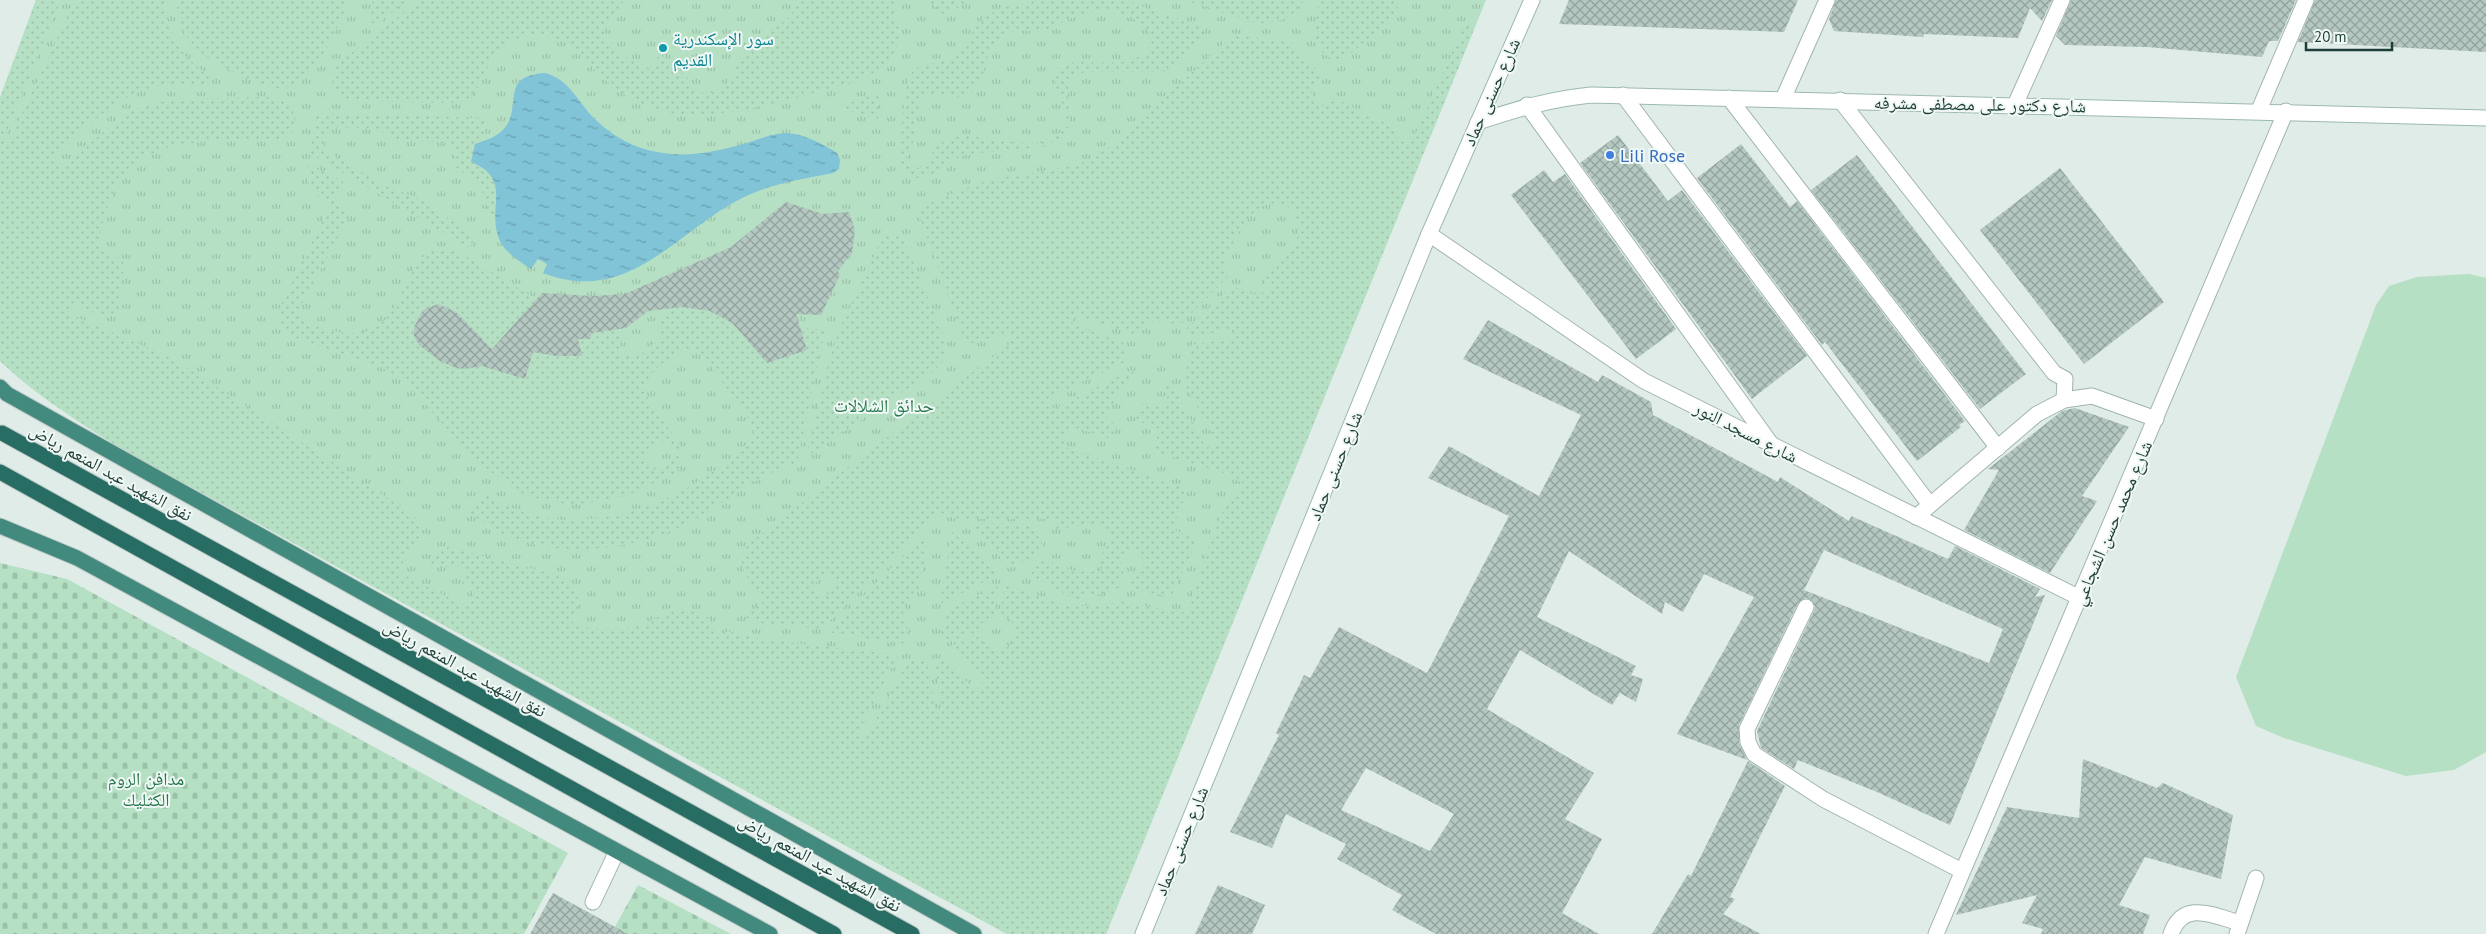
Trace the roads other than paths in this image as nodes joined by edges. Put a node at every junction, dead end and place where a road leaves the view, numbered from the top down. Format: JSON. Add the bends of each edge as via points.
{"nodes":[{"id":1,"x":1532,"y":0,"type":"edge"},
{"id":2,"x":1827,"y":0,"type":"edge"},
{"id":3,"x":2062,"y":0,"type":"edge"},
{"id":4,"x":2306,"y":0,"type":"edge"},
{"id":5,"x":1623,"y":95,"type":"junction"},
{"id":6,"x":1730,"y":98,"type":"junction"},
{"id":7,"x":1783,"y":99,"type":"junction"},
{"id":8,"x":1840,"y":100,"type":"junction"},
{"id":9,"x":1527,"y":105,"type":"junction"},
{"id":10,"x":2015,"y":105,"type":"junction"},
{"id":11,"x":2259,"y":110,"type":"junction"},
{"id":12,"x":2286,"y":111,"type":"junction"},
{"id":13,"x":2486,"y":118,"type":"edge"},
{"id":14,"x":1478,"y":122,"type":"junction"},
{"id":15,"x":1429,"y":234,"type":"junction"},
{"id":16,"x":2,"y":391,"type":"edge"},
{"id":17,"x":2064,"y":400,"type":"junction"},
{"id":18,"x":2156,"y":419,"type":"junction"},
{"id":19,"x":2,"y":433,"type":"dead end"},
{"id":20,"x":1771,"y":444,"type":"junction"},
{"id":21,"x":1998,"y":448,"type":"junction"},
{"id":22,"x":0,"y":472,"type":"edge"},
{"id":23,"x":1930,"y":504,"type":"junction"},
{"id":24,"x":1916,"y":516,"type":"junction"},
{"id":25,"x":0,"y":526,"type":"edge"},
{"id":26,"x":2080,"y":598,"type":"junction"},
{"id":27,"x":1806,"y":607,"type":"dead end"},
{"id":28,"x":617,"y":851,"type":"junction"},
{"id":29,"x":1962,"y":871,"type":"junction"},
{"id":30,"x":2256,"y":878,"type":"dead end"},
{"id":31,"x":593,"y":902,"type":"dead end"},
{"id":32,"x":2238,"y":928,"type":"edge"},
{"id":33,"x":770,"y":934,"type":"edge"},
{"id":34,"x":834,"y":934,"type":"edge"},
{"id":35,"x":912,"y":934,"type":"edge"},
{"id":36,"x":974,"y":934,"type":"edge"},
{"id":37,"x":1143,"y":934,"type":"edge"},
{"id":38,"x":1936,"y":934,"type":"edge"},
{"id":39,"x":2170,"y":934,"type":"edge"}],
"edges":[{"from":1,"to":14,"type":"street","name":"شارع حسنى حماد"},
{"from":2,"to":7,"type":"street"},
{"from":3,"to":10,"type":"street"},
{"from":4,"to":11,"type":"street"},
{"from":5,"to":6,"type":"street","name":"شارع دكتور على مصطفى مشرفه"},
{"from":5,"to":9,"type":"street","name":"شارع دكتور على مصطفى مشرفه","via":[[1559,98]]},
{"from":5,"to":23,"type":"street"},
{"from":6,"to":7,"type":"street","name":"شارع دكتور على مصطفى مشرفه"},
{"from":6,"to":21,"type":"street"},
{"from":7,"to":8,"type":"street","name":"شارع دكتور على مصطفى مشرفه"},
{"from":8,"to":10,"type":"street","name":"شارع دكتور على مصطفى مشرفه"},
{"from":8,"to":17,"type":"street","via":[[2054,373],[2065,380]]},
{"from":9,"to":14,"type":"street","name":"شارع دكتور على مصطفى مشرفه"},
{"from":9,"to":20,"type":"street"},
{"from":10,"to":11,"type":"street","name":"شارع دكتور على مصطفى مشرفه"},
{"from":11,"to":12,"type":"street","name":"شارع دكتور على مصطفى مشرفه"},
{"from":12,"to":13,"type":"street","name":"شارع دكتور على مصطفى مشرفه"},
{"from":12,"to":18,"type":"street","name":"شارع محمد حسن الشجاعي"},
{"from":14,"to":15,"type":"street","name":"شارع حسنى حماد"},
{"from":15,"to":20,"type":"street","name":"شارع مسجد النور","via":[[1644,381]]},
{"from":15,"to":37,"type":"street","name":"شارع حسنى حماد"},
{"from":16,"to":36,"type":"highway"},
{"from":17,"to":18,"type":"street","via":[[2092,396]]},
{"from":17,"to":21,"type":"street","via":[[2037,414]]},
{"from":18,"to":26,"type":"street","name":"شارع محمد حسن الشجاعي"},
{"from":19,"to":35,"type":"highway","name":"نفق الشهيد عبد المنعم رياض"},
{"from":20,"to":24,"type":"street","name":"شارع مسجد النور"},
{"from":21,"to":23,"type":"street"},
{"from":22,"to":34,"type":"highway"},
{"from":23,"to":24,"type":"street"},
{"from":24,"to":26,"type":"street","name":"شارع مسجد النور"},
{"from":25,"to":28,"type":"highway","via":[[77,558]]},
{"from":26,"to":29,"type":"street","name":"شارع محمد حسن الشجاعي"},
{"from":27,"to":29,"type":"street","via":[[1747,729],[1748,742],[1754,754],[1823,799]]},
{"from":28,"to":31,"type":"street"},
{"from":28,"to":33,"type":"highway"},
{"from":29,"to":38,"type":"street","name":"شارع محمد حسن الشجاعي"},
{"from":30,"to":32,"type":"street"},
{"from":32,"to":39,"type":"street","via":[[2198,912],[2181,916]]}]}
